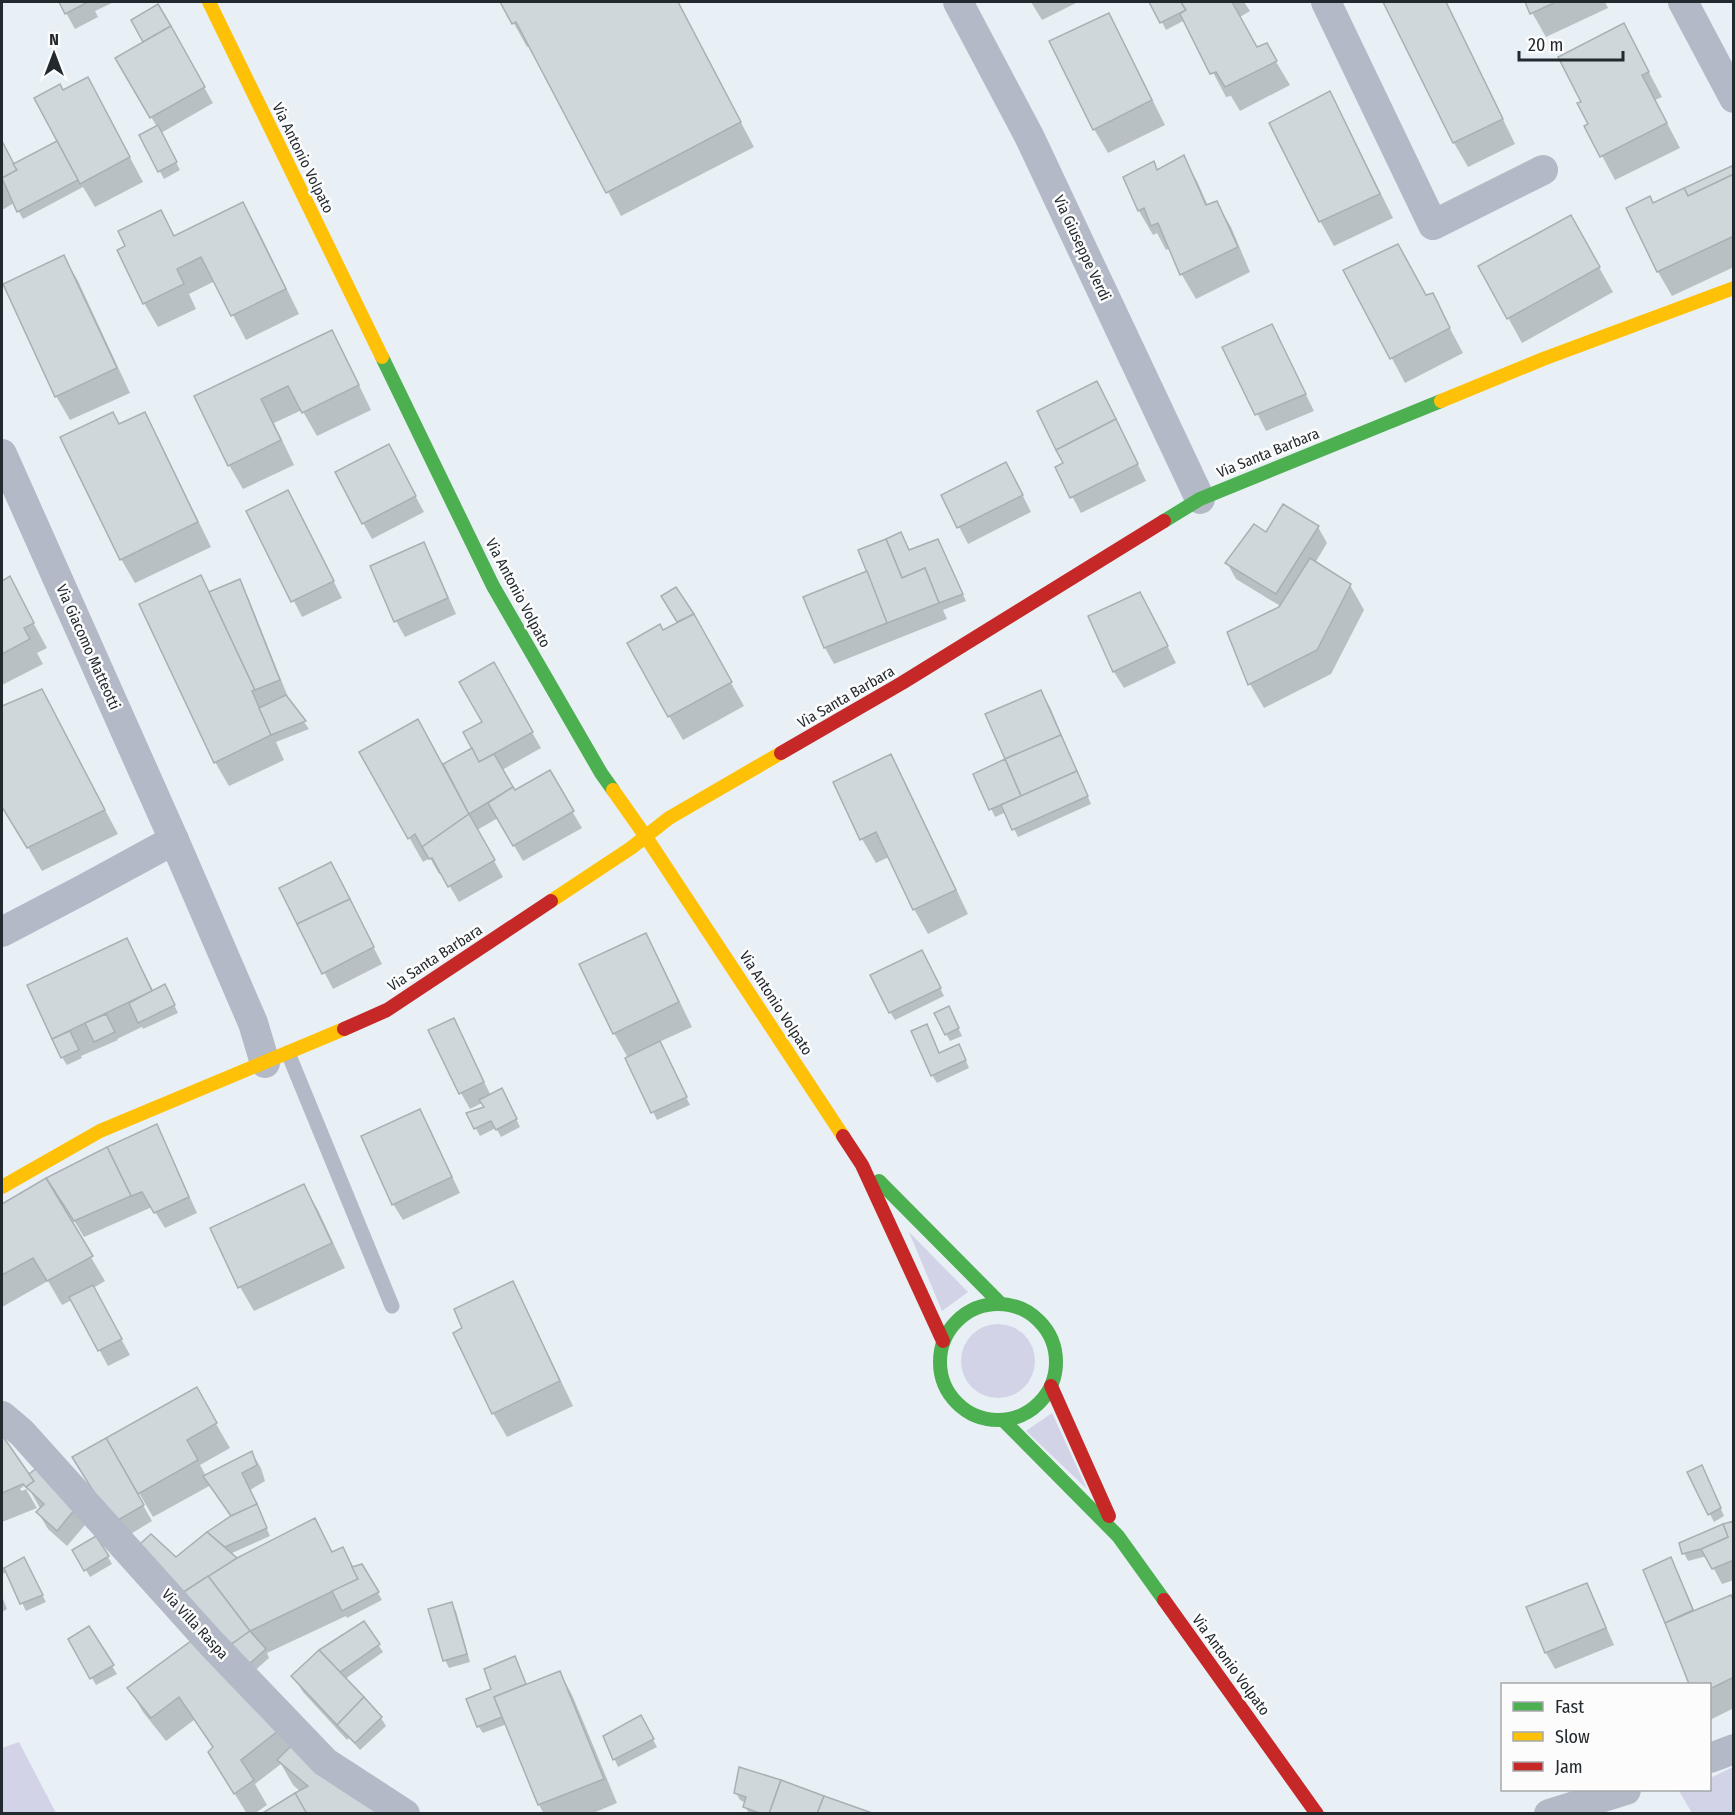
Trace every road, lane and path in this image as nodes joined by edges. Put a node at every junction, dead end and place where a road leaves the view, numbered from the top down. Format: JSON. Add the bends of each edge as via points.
{"nodes":[{"id":1,"x":209,"y":2,"type":"edge"},
{"id":2,"x":958,"y":2,"type":"edge"},
{"id":3,"x":1326,"y":2,"type":"edge"},
{"id":4,"x":1683,"y":2,"type":"edge"},
{"id":5,"x":1734,"y":98,"type":"edge"},
{"id":6,"x":1543,"y":170,"type":"dead end"},
{"id":7,"x":1734,"y":288,"type":"edge"},
{"id":8,"x":2,"y":454,"type":"edge"},
{"id":9,"x":1200,"y":499,"type":"junction"},
{"id":10,"x":646,"y":837,"type":"junction"},
{"id":11,"x":174,"y":840,"type":"junction"},
{"id":12,"x":2,"y":932,"type":"edge"},
{"id":13,"x":277,"y":1058,"type":"junction"},
{"id":14,"x":862,"y":1165,"type":"junction"},
{"id":15,"x":2,"y":1187,"type":"edge"},
{"id":16,"x":1000,"y":1303,"type":"junction"},
{"id":17,"x":392,"y":1306,"type":"dead end"},
{"id":18,"x":943,"y":1341,"type":"junction"},
{"id":19,"x":1051,"y":1386,"type":"junction"},
{"id":20,"x":2,"y":1416,"type":"edge"},
{"id":21,"x":1003,"y":1420,"type":"junction"},
{"id":22,"x":1118,"y":1536,"type":"junction"},
{"id":23,"x":1734,"y":1749,"type":"edge"},
{"id":24,"x":1711,"y":1758,"type":"edge"},
{"id":25,"x":1623,"y":1791,"type":"edge"},
{"id":26,"x":405,"y":1814,"type":"edge"},
{"id":27,"x":1317,"y":1814,"type":"edge"},
{"id":28,"x":1549,"y":1814,"type":"edge"}],
"edges":[{"from":1,"to":10,"type":"street","name":"Via Antonio Volpato","via":[[493,586],[601,773]]},
{"from":2,"to":9,"type":"street","name":"Via Giuseppe Verdi","via":[[1029,136]]},
{"from":3,"to":6,"type":"street","via":[[1434,225]]},
{"from":4,"to":5,"type":"street"},
{"from":7,"to":9,"type":"street","name":"Via Santa Barbara","via":[[1532,364]]},
{"from":8,"to":11,"type":"street","name":"Via Giacomo Matteotti"},
{"from":9,"to":10,"type":"street","name":"Via Santa Barbara","via":[[902,683],[669,818]]},
{"from":10,"to":13,"type":"street","name":"Via Santa Barbara","via":[[387,1010]]},
{"from":10,"to":14,"type":"street","name":"Via Antonio Volpato"},
{"from":11,"to":12,"type":"street"},
{"from":11,"to":13,"type":"street","name":"Via Giacomo Matteotti","via":[[253,1023]]},
{"from":13,"to":15,"type":"street","name":"Via Santa Barbara","via":[[100,1131]]},
{"from":13,"to":17,"type":"lane"},
{"from":14,"to":16,"type":"street","name":"Via Antonio Volpato"},
{"from":14,"to":18,"type":"street","name":"Via Antonio Volpato"},
{"from":16,"to":18,"type":"street","via":[[982,1305],[965,1313]]},
{"from":16,"to":19,"type":"street","via":[[1022,1309],[1041,1322],[1053,1341],[1056,1364]]},
{"from":18,"to":21,"type":"street","via":[[939,1360],[942,1379],[951,1396],[965,1410],[983,1418]]},
{"from":19,"to":21,"type":"street","via":[[1039,1403]]},
{"from":19,"to":22,"type":"street","name":"Via Antonio Volpato"},
{"from":20,"to":26,"type":"street","name":"Via Villa Raspa","via":[[22,1433],[325,1762]]},
{"from":21,"to":22,"type":"street","name":"Via Antonio Volpato"},
{"from":22,"to":27,"type":"street","name":"Via Antonio Volpato"},
{"from":23,"to":24,"type":"street"},
{"from":25,"to":28,"type":"street"}]}
